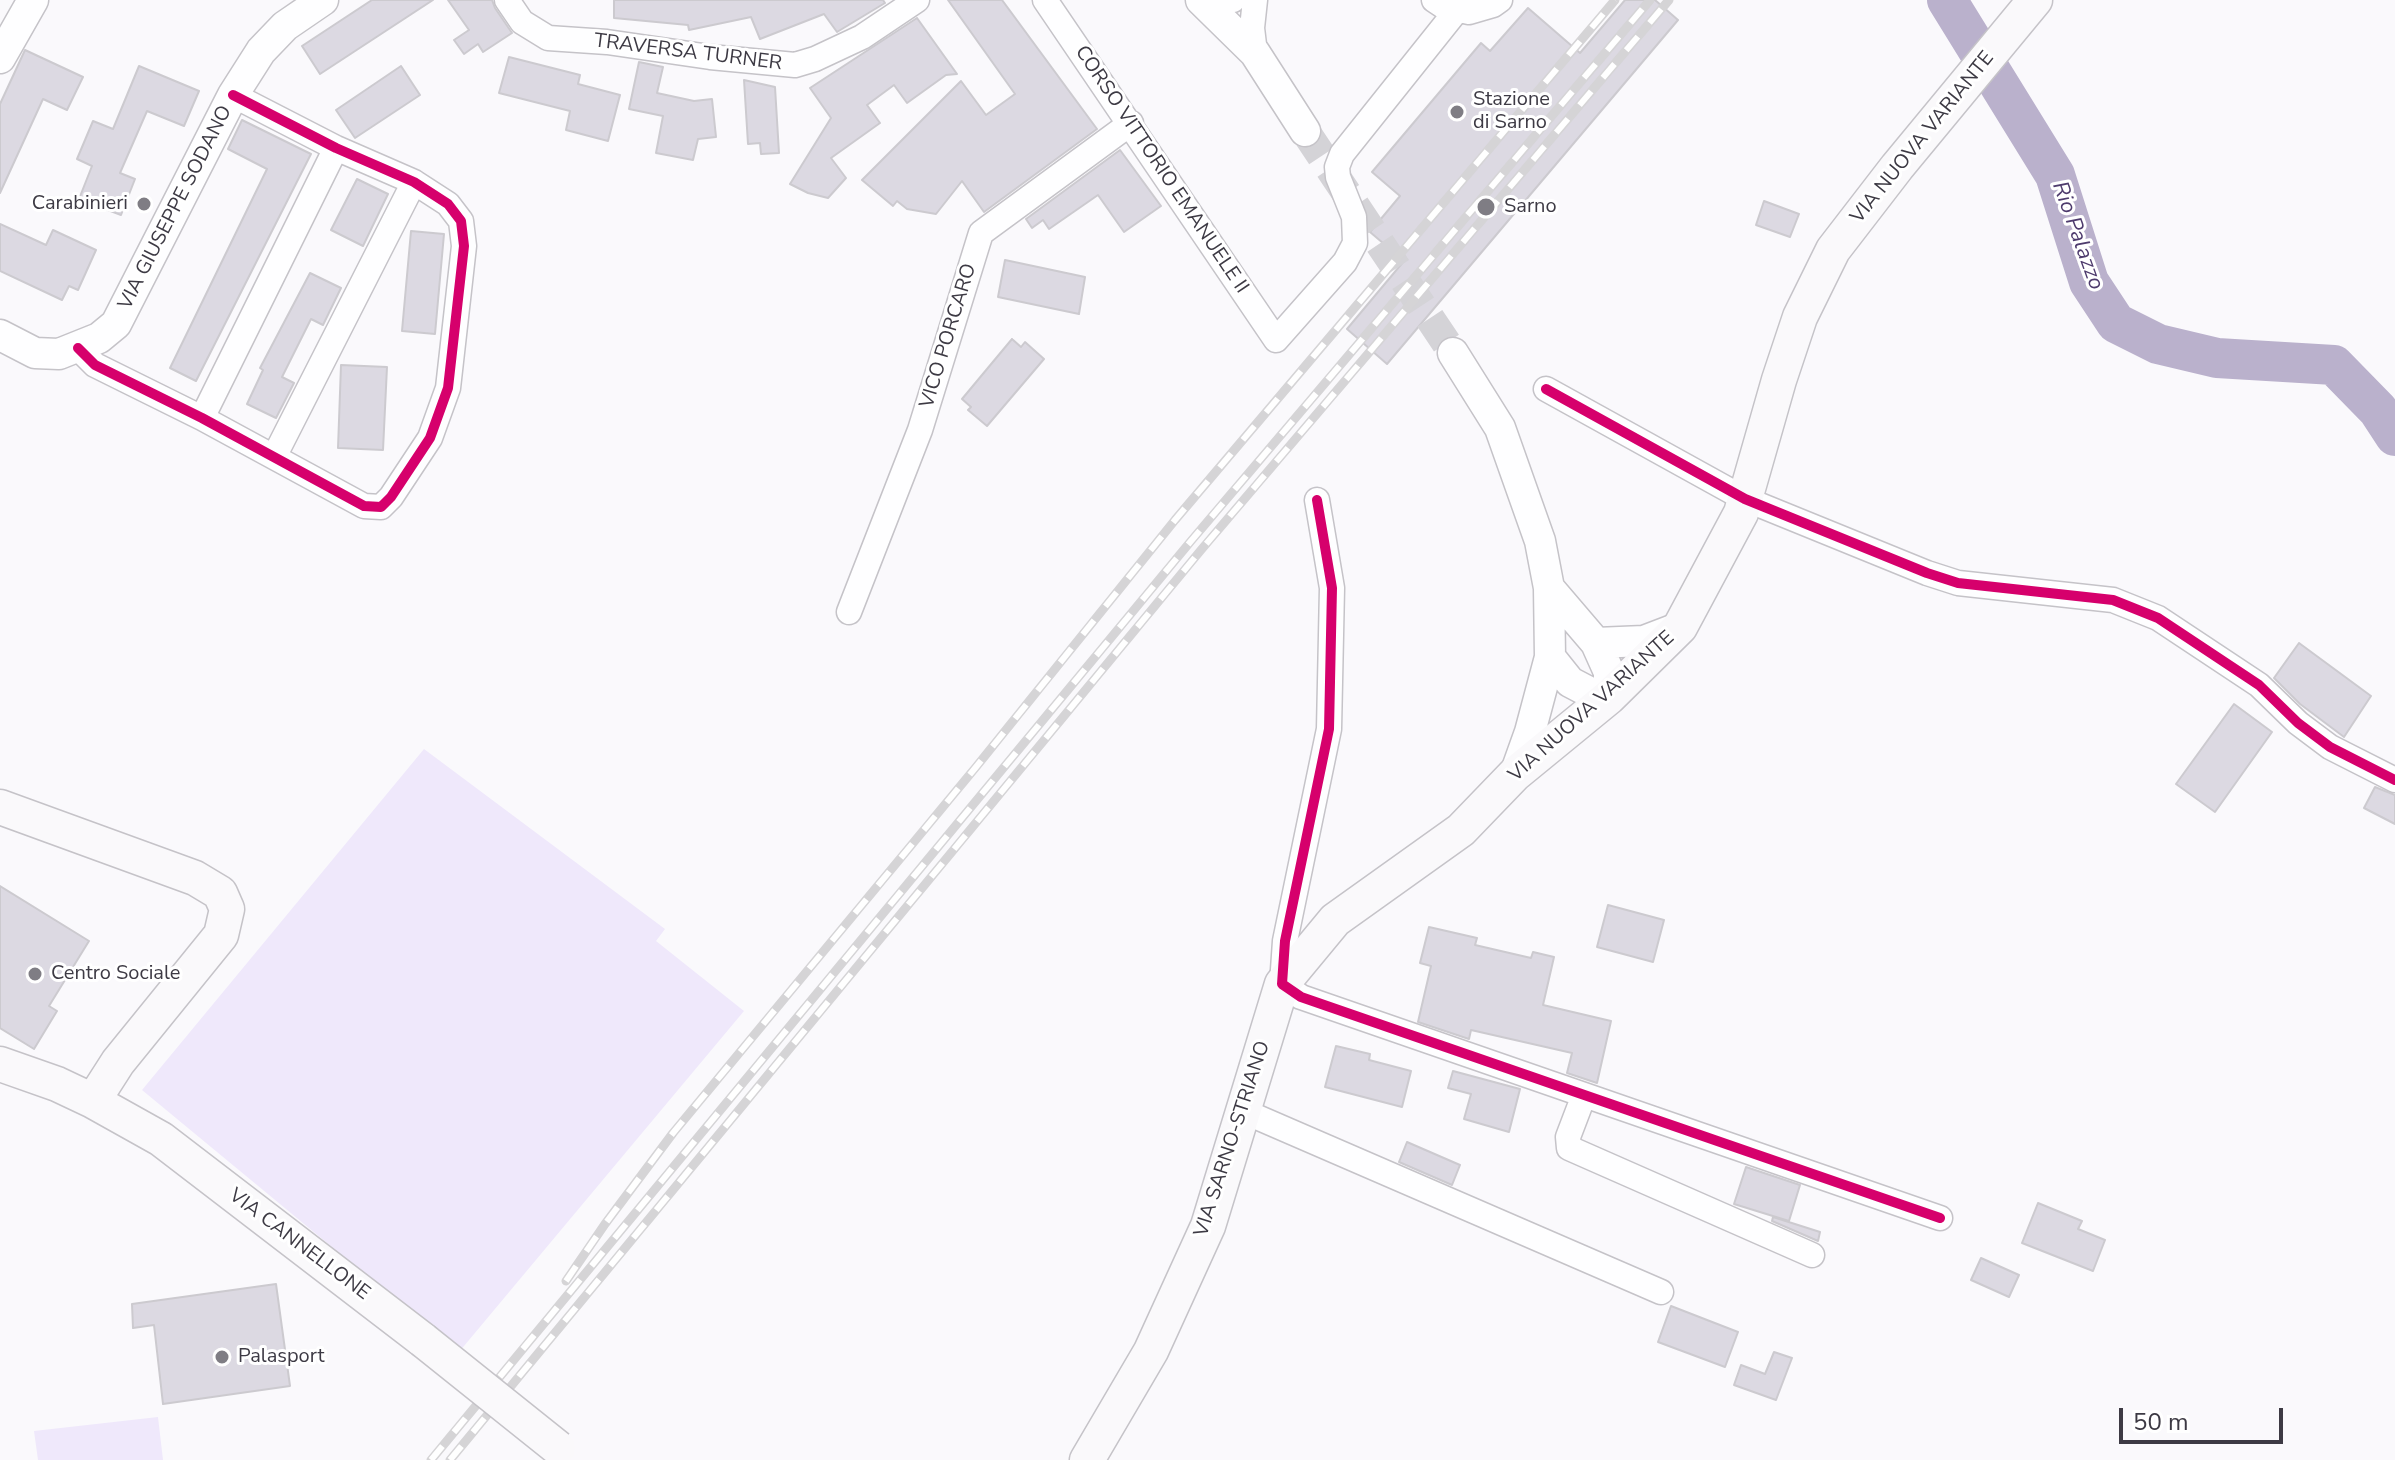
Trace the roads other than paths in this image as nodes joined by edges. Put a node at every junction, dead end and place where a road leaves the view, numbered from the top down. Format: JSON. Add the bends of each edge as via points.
{"nodes":[{"id":1,"x":33,"y":0,"type":"edge"},
{"id":2,"x":323,"y":0,"type":"edge"},
{"id":3,"x":507,"y":0,"type":"edge"},
{"id":4,"x":917,"y":0,"type":"edge"},
{"id":5,"x":1045,"y":0,"type":"edge"},
{"id":6,"x":1255,"y":0,"type":"edge"},
{"id":7,"x":1434,"y":0,"type":"edge"},
{"id":8,"x":1500,"y":0,"type":"edge"},
{"id":9,"x":2035,"y":0,"type":"edge"},
{"id":10,"x":1212,"y":1,"type":"edge"},
{"id":11,"x":1457,"y":10,"type":"junction"},
{"id":12,"x":1255,"y":53,"type":"junction"},
{"id":13,"x":0,"y":58,"type":"edge"},
{"id":14,"x":233,"y":95,"type":"junction"},
{"id":15,"x":1131,"y":123,"type":"junction"},
{"id":16,"x":1305,"y":131,"type":"tunnel mouth"},
{"id":17,"x":336,"y":148,"type":"junction"},
{"id":18,"x":414,"y":182,"type":"junction"},
{"id":19,"x":0,"y":335,"type":"edge"},
{"id":20,"x":78,"y":348,"type":"junction"},
{"id":21,"x":1453,"y":353,"type":"tunnel mouth"},
{"id":22,"x":1546,"y":389,"type":"dead end"},
{"id":23,"x":202,"y":418,"type":"junction"},
{"id":24,"x":274,"y":457,"type":"junction"},
{"id":25,"x":1745,"y":499,"type":"junction"},
{"id":26,"x":1317,"y":500,"type":"dead end"},
{"id":27,"x":1549,"y":588,"type":"junction"},
{"id":28,"x":849,"y":612,"type":"dead end"},
{"id":29,"x":1680,"y":627,"type":"junction"},
{"id":30,"x":1596,"y":643,"type":"junction"},
{"id":31,"x":1550,"y":657,"type":"junction"},
{"id":32,"x":1609,"y":697,"type":"junction"},
{"id":33,"x":1515,"y":774,"type":"junction"},
{"id":34,"x":2395,"y":780,"type":"edge"},
{"id":35,"x":0,"y":807,"type":"edge"},
{"id":36,"x":1282,"y":984,"type":"junction"},
{"id":37,"x":0,"y":1064,"type":"edge"},
{"id":38,"x":1584,"y":1095,"type":"junction"},
{"id":39,"x":93,"y":1101,"type":"junction"},
{"id":40,"x":1243,"y":1111,"type":"junction"},
{"id":41,"x":1940,"y":1218,"type":"dead end"},
{"id":42,"x":1812,"y":1255,"type":"dead end"},
{"id":43,"x":1661,"y":1292,"type":"dead end"},
{"id":44,"x":568,"y":1454,"type":"edge"},
{"id":45,"x":1087,"y":1460,"type":"edge"}],
"edges":[{"from":1,"to":13,"type":"street"},
{"from":2,"to":14,"type":"street","name":"VIA GIUSEPPE SODANO","via":[[285,26],[261,51]]},
{"from":3,"to":4,"type":"street","name":"TRAVERSA TURNER","via":[[522,22],[548,38],[795,65],[862,37]]},
{"from":5,"to":15,"type":"street","name":"CORSO VITTORIO EMANUELE II"},
{"from":6,"to":12,"type":"street"},
{"from":7,"to":11,"type":"street"},
{"from":8,"to":11,"type":"street","via":[[1481,9]]},
{"from":9,"to":25,"type":"main road","name":"VIA NUOVA VARIANTE","via":[[1833,250],[1800,317]]},
{"from":10,"to":12,"type":"street"},
{"from":11,"to":15,"type":"street","name":"CORSO VITTORIO EMANUELE II","via":[[1342,154],[1338,177],[1354,217],[1355,243],[1345,262],[1276,340]]},
{"from":12,"to":16,"type":"street"},
{"from":14,"to":17,"type":"street"},
{"from":14,"to":20,"type":"street","name":"VIA GIUSEPPE SODANO","via":[[116,324]]},
{"from":15,"to":28,"type":"street","name":"VICO PORCARO","via":[[981,233],[920,430]]},
{"from":17,"to":18,"type":"street"},
{"from":17,"to":23,"type":"street"},
{"from":18,"to":24,"type":"street"},
{"from":18,"to":24,"type":"street","via":[[448,204],[461,221],[464,246],[448,388],[430,438],[381,507],[364,506]]},
{"from":19,"to":20,"type":"street","name":"VIA GIUSEPPE SODANO","via":[[35,353]]},
{"from":20,"to":23,"type":"street","via":[[95,365]]},
{"from":21,"to":27,"type":"street","via":[[1500,428],[1540,541]]},
{"from":22,"to":25,"type":"street"},
{"from":23,"to":24,"type":"street"},
{"from":25,"to":29,"type":"main road","name":"VIA NUOVA VARIANTE"},
{"from":25,"to":34,"type":"street","via":[[1958,583],[2113,600],[2158,618],[2259,685],[2330,747]]},
{"from":26,"to":36,"type":"street","via":[[1332,588],[1329,729],[1285,941]]},
{"from":27,"to":30,"type":"street"},
{"from":27,"to":31,"type":"street"},
{"from":29,"to":30,"type":"street","via":[[1644,641]]},
{"from":29,"to":32,"type":"main road","name":"VIA NUOVA VARIANTE"},
{"from":30,"to":32,"type":"street","via":[[1609,672]]},
{"from":31,"to":32,"type":"street","via":[[1570,682]]},
{"from":31,"to":33,"type":"street"},
{"from":32,"to":33,"type":"main road","name":"VIA NUOVA VARIANTE"},
{"from":33,"to":36,"type":"main road","name":"VIA NUOVA VARIANTE","via":[[1461,830],[1335,920]]},
{"from":35,"to":39,"type":"main road","via":[[195,878],[220,893],[227,909],[221,935],[118,1062]]},
{"from":36,"to":38,"type":"street","via":[[1301,997]]},
{"from":36,"to":40,"type":"main road","name":"VIA SARNO-STRIANO"},
{"from":37,"to":39,"type":"main road","name":"VIA CANNELLONE"},
{"from":38,"to":41,"type":"street"},
{"from":38,"to":42,"type":"street","via":[[1569,1148]]},
{"from":39,"to":44,"type":"main road","name":"VIA CANNELLONE","bridge":true,"via":[[161,1139]]},
{"from":40,"to":43,"type":"street"},
{"from":40,"to":45,"type":"main road","name":"VIA SARNO-STRIANO","via":[[1208,1226],[1151,1351]]}]}
